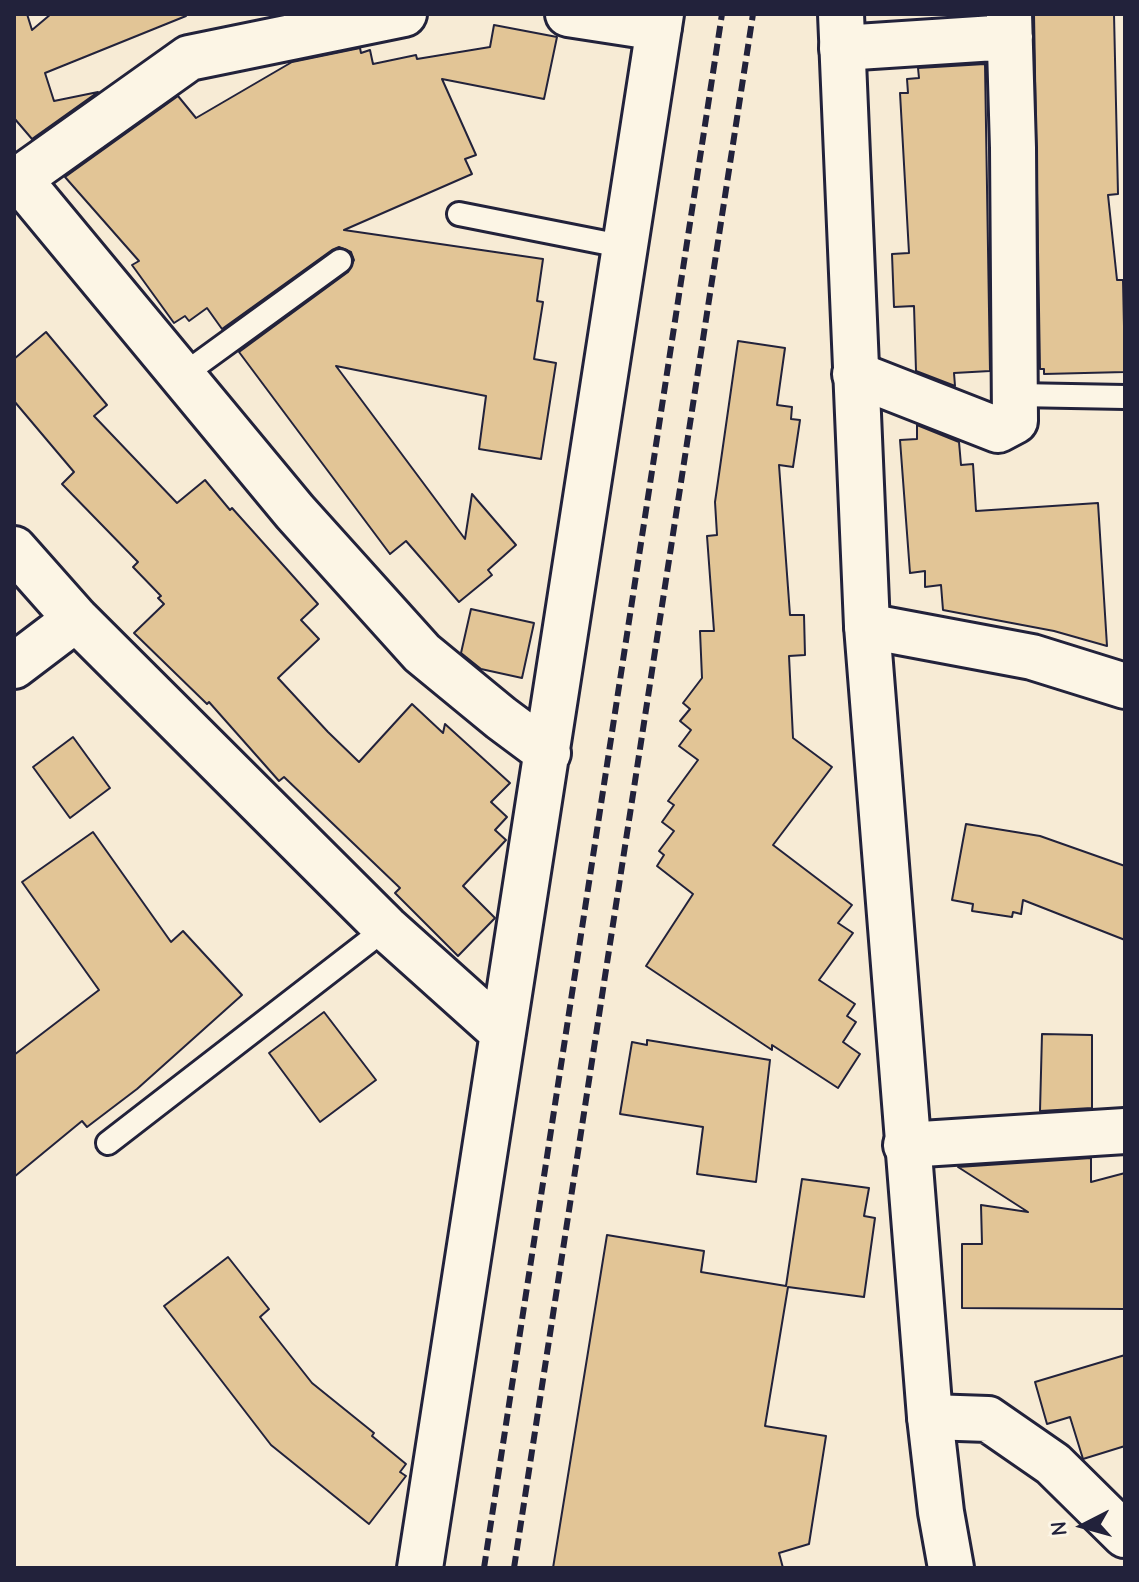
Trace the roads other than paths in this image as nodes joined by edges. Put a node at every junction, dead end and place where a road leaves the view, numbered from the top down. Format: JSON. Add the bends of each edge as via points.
{"nodes":[{"id":1,"x":404,"y":14,"type":"edge"},
{"id":2,"x":568,"y":14,"type":"edge"},
{"id":3,"x":660,"y":21,"type":"edge"},
{"id":4,"x":1009,"y":26,"type":"edge"},
{"id":5,"x":842,"y":31,"type":"edge"},
{"id":6,"x":459,"y":214,"type":"dead end"},
{"id":7,"x":626,"y":247,"type":"junction"},
{"id":8,"x":340,"y":261,"type":"dead end"},
{"id":9,"x":855,"y":374,"type":"junction"},
{"id":10,"x":183,"y":375,"type":"junction"},
{"id":11,"x":1017,"y":395,"type":"junction"},
{"id":12,"x":1125,"y":397,"type":"edge"},
{"id":13,"x":14,"y":549,"type":"edge"},
{"id":14,"x":76,"y":619,"type":"junction"},
{"id":15,"x":867,"y":626,"type":"junction"},
{"id":16,"x":14,"y":666,"type":"edge"},
{"id":17,"x":1125,"y":686,"type":"edge"},
{"id":18,"x":548,"y":753,"type":"junction"},
{"id":19,"x":386,"y":928,"type":"junction"},
{"id":20,"x":503,"y":1033,"type":"junction"},
{"id":21,"x":1125,"y":1131,"type":"edge"},
{"id":22,"x":108,"y":1143,"type":"dead end"},
{"id":23,"x":906,"y":1145,"type":"junction"},
{"id":24,"x":930,"y":1417,"type":"junction"},
{"id":25,"x":1119,"y":1522,"type":"edge"},
{"id":26,"x":420,"y":1568,"type":"edge"},
{"id":27,"x":951,"y":1568,"type":"edge"}],
"edges":[{"from":1,"to":10,"type":"street","via":[[189,58],[19,179]]},
{"from":2,"to":3,"type":"street"},
{"from":3,"to":7,"type":"street"},
{"from":4,"to":5,"type":"street"},
{"from":4,"to":11,"type":"street"},
{"from":5,"to":9,"type":"street"},
{"from":6,"to":7,"type":"lane"},
{"from":7,"to":18,"type":"street"},
{"from":8,"to":10,"type":"lane"},
{"from":9,"to":11,"type":"street","via":[[998,430],[1015,421]]},
{"from":9,"to":15,"type":"street"},
{"from":10,"to":18,"type":"street","via":[[295,512],[422,653]]},
{"from":11,"to":12,"type":"lane"},
{"from":13,"to":14,"type":"street"},
{"from":14,"to":16,"type":"street"},
{"from":14,"to":19,"type":"street"},
{"from":15,"to":17,"type":"street","via":[[1032,657]]},
{"from":15,"to":23,"type":"street"},
{"from":18,"to":20,"type":"street"},
{"from":19,"to":20,"type":"street"},
{"from":19,"to":22,"type":"lane"},
{"from":20,"to":26,"type":"street"},
{"from":21,"to":23,"type":"street"},
{"from":23,"to":24,"type":"street"},
{"from":24,"to":25,"type":"street","via":[[988,1419],[1053,1464]]},
{"from":24,"to":27,"type":"street"}]}
